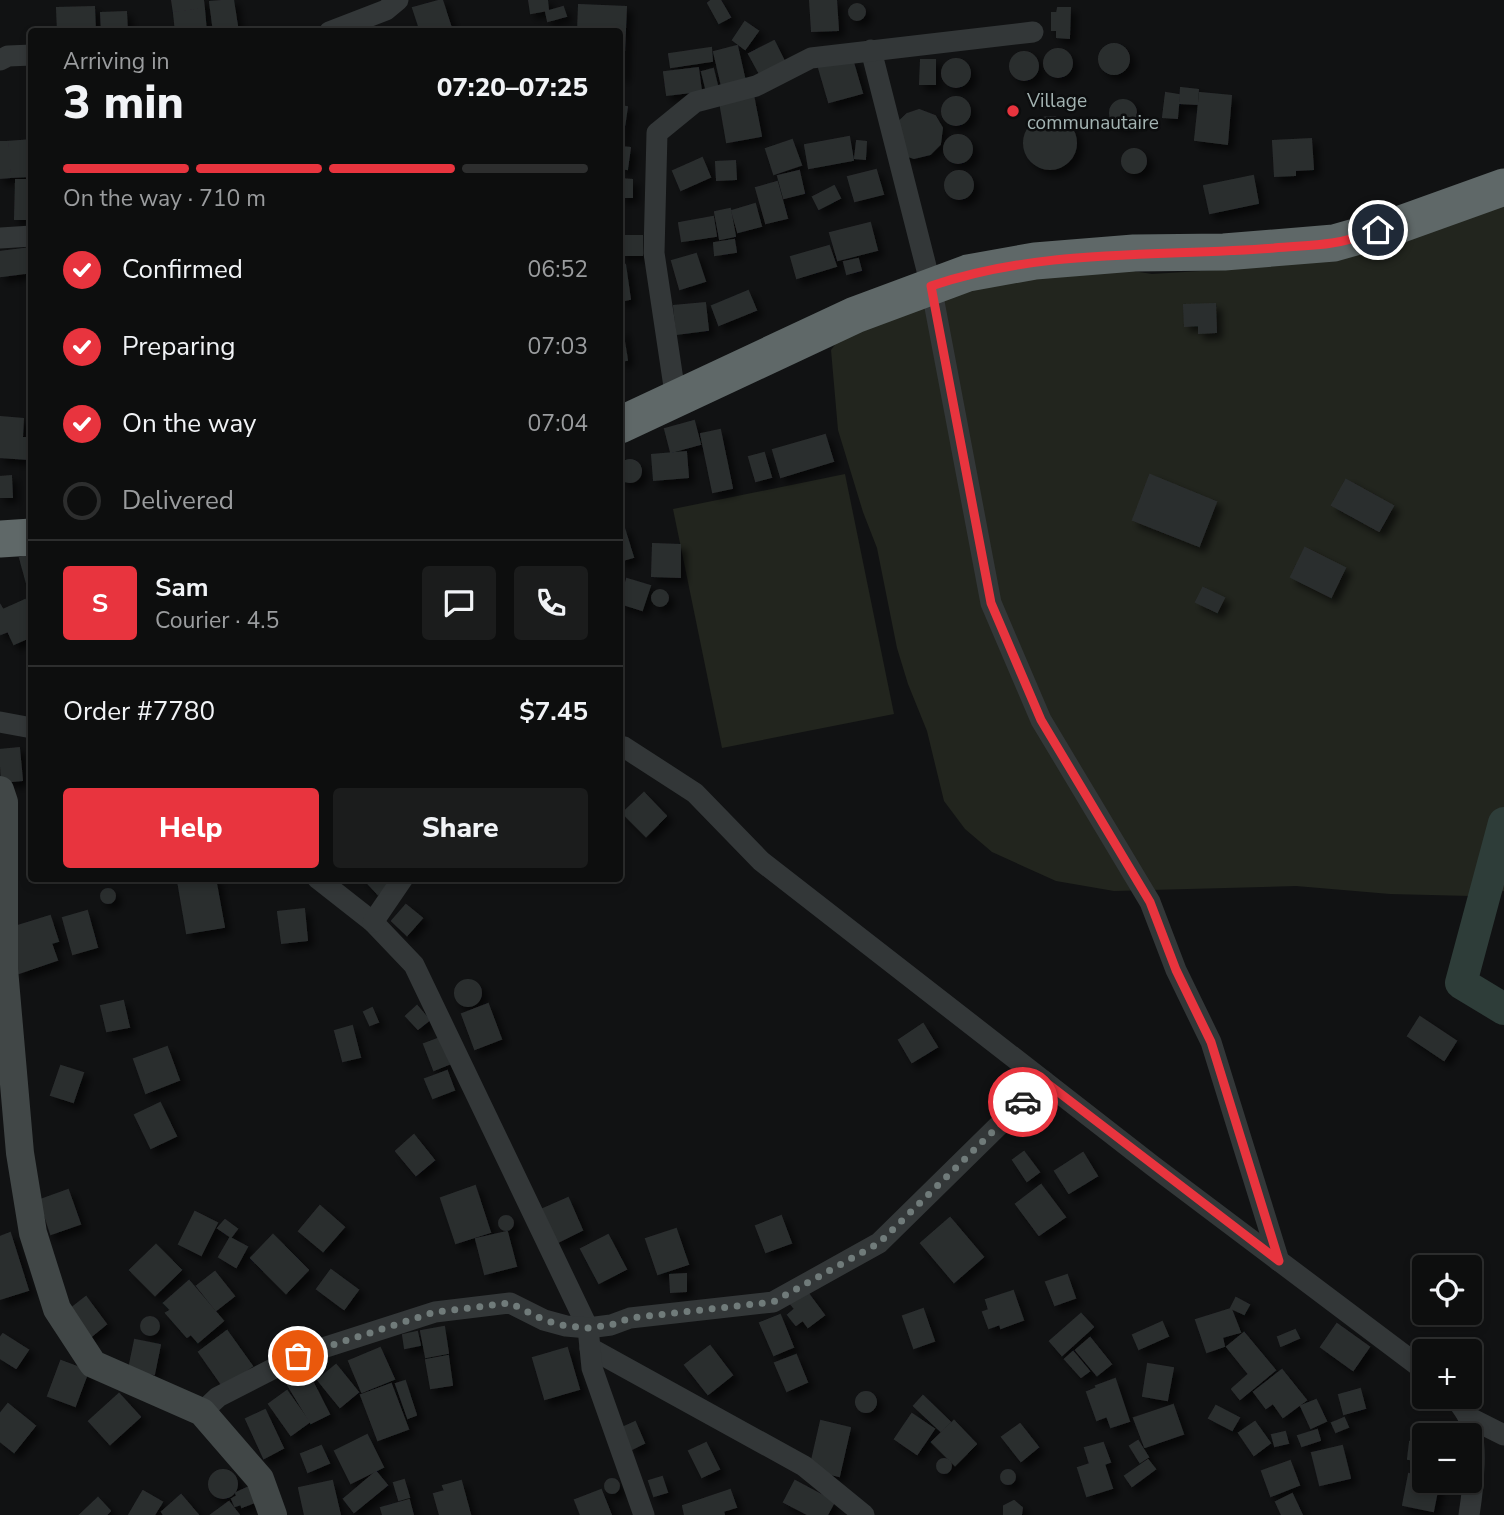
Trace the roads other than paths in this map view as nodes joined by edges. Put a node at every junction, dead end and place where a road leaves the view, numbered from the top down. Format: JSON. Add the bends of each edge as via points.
{"nodes":[{"id":1,"x":398,"y":0,"type":"edge"},
{"id":2,"x":339,"y":28,"type":"edge"},
{"id":3,"x":1033,"y":32,"type":"dead end"},
{"id":4,"x":871,"y":50,"type":"junction"},
{"id":5,"x":28,"y":55,"type":"edge"},
{"id":6,"x":0,"y":60,"type":"edge"},
{"id":7,"x":1504,"y":187,"type":"edge"},
{"id":8,"x":28,"y":236,"type":"edge"},
{"id":9,"x":0,"y":238,"type":"edge"},
{"id":10,"x":931,"y":286,"type":"junction"},
{"id":11,"x":676,"y":400,"type":"junction"},
{"id":12,"x":623,"y":424,"type":"edge"},
{"id":13,"x":28,"y":537,"type":"edge"},
{"id":14,"x":0,"y":539,"type":"edge"},
{"id":15,"x":0,"y":722,"type":"edge"},
{"id":16,"x":28,"y":727,"type":"edge"},
{"id":17,"x":623,"y":747,"type":"edge"},
{"id":18,"x":1,"y":799,"type":"edge"},
{"id":19,"x":322,"y":882,"type":"edge"},
{"id":20,"x":400,"y":882,"type":"edge"},
{"id":21,"x":373,"y":922,"type":"junction"},
{"id":22,"x":1044,"y":1081,"type":"junction"},
{"id":23,"x":1279,"y":1261,"type":"junction"},
{"id":24,"x":589,"y":1338,"type":"junction"},
{"id":25,"x":1412,"y":1361,"type":"edge"},
{"id":26,"x":1463,"y":1409,"type":"edge"},
{"id":27,"x":202,"y":1412,"type":"junction"},
{"id":28,"x":1468,"y":1417,"type":"junction"},
{"id":29,"x":1504,"y":1435,"type":"edge"},
{"id":30,"x":273,"y":1515,"type":"edge"},
{"id":31,"x":644,"y":1515,"type":"edge"},
{"id":32,"x":864,"y":1515,"type":"edge"},
{"id":33,"x":1469,"y":1515,"type":"edge"}],
"edges":[{"from":1,"to":2,"type":"street","via":[[386,10]]},
{"from":3,"to":4,"type":"street"},
{"from":4,"to":10,"type":"street"},
{"from":4,"to":11,"type":"street","via":[[811,58],[756,86],[695,102],[657,133],[654,253]]},
{"from":5,"to":6,"type":"street"},
{"from":7,"to":10,"type":"highway","via":[[1334,243],[1035,261],[968,273]]},
{"from":8,"to":9,"type":"street"},
{"from":10,"to":11,"type":"highway","via":[[855,315]]},
{"from":10,"to":23,"type":"street","via":[[991,603],[1041,720],[1150,902],[1211,1042]]},
{"from":11,"to":12,"type":"highway"},
{"from":13,"to":14,"type":"highway"},
{"from":15,"to":16,"type":"street"},
{"from":17,"to":22,"type":"street","via":[[695,793],[761,861]]},
{"from":18,"to":27,"type":"street","via":[[4,969],[20,1153],[33,1233],[57,1310],[93,1364]]},
{"from":19,"to":21,"type":"street"},
{"from":20,"to":21,"type":"street"},
{"from":21,"to":24,"type":"street","via":[[414,965]]},
{"from":22,"to":23,"type":"street"},
{"from":22,"to":24,"type":"street","via":[[879,1243],[773,1302],[630,1318]]},
{"from":23,"to":25,"type":"street"},
{"from":24,"to":27,"type":"street","via":[[510,1303],[435,1312],[298,1356],[218,1397]]},
{"from":24,"to":31,"type":"street","via":[[592,1368]]},
{"from":24,"to":32,"type":"street","via":[[804,1466]]},
{"from":26,"to":28,"type":"street"},
{"from":27,"to":30,"type":"street","via":[[260,1479]]},
{"from":28,"to":29,"type":"street"},
{"from":28,"to":33,"type":"street","via":[[1475,1477]]}]}
